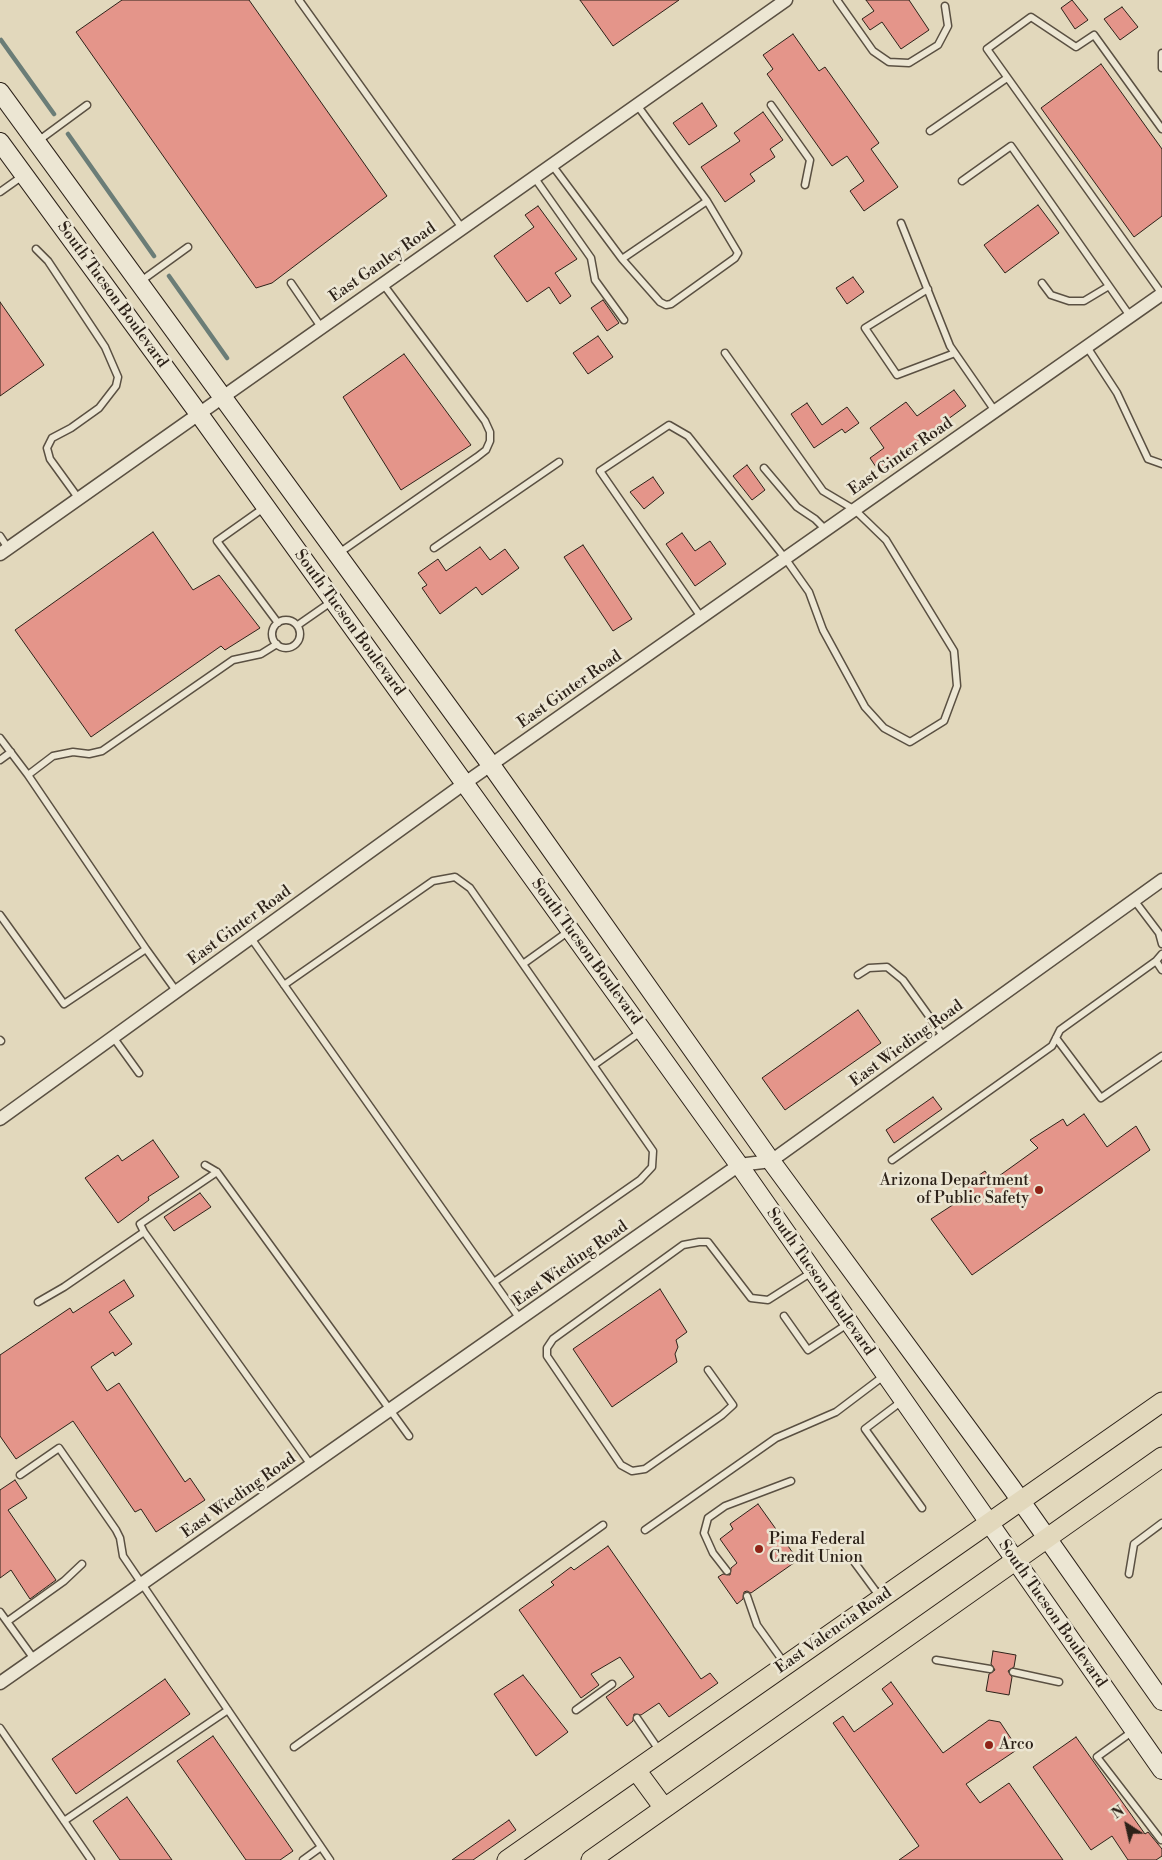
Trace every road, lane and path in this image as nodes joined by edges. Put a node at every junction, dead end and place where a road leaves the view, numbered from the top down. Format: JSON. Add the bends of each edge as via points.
{"nodes":[{"id":1,"x":299,"y":0,"type":"edge"},
{"id":2,"x":786,"y":0,"type":"edge"},
{"id":3,"x":837,"y":0,"type":"edge"},
{"id":4,"x":945,"y":6,"type":"dead end"},
{"id":5,"x":1162,"y":52,"type":"edge"},
{"id":6,"x":1162,"y":68,"type":"edge"},
{"id":7,"x":1007,"y":78,"type":"junction"},
{"id":8,"x":0,"y":92,"type":"edge"},
{"id":9,"x":86,"y":105,"type":"dead end"},
{"id":10,"x":637,"y":105,"type":"junction"},
{"id":11,"x":771,"y":105,"type":"dead end"},
{"id":12,"x":1162,"y":129,"type":"edge"},
{"id":13,"x":930,"y":131,"type":"dead end"},
{"id":14,"x":0,"y":142,"type":"edge"},
{"id":15,"x":37,"y":142,"type":"junction"},
{"id":16,"x":552,"y":165,"type":"junction"},
{"id":17,"x":24,"y":175,"type":"junction"},
{"id":18,"x":534,"y":177,"type":"junction"},
{"id":19,"x":962,"y":180,"type":"dead end"},
{"id":20,"x":805,"y":185,"type":"dead end"},
{"id":21,"x":0,"y":192,"type":"edge"},
{"id":22,"x":707,"y":201,"type":"junction"},
{"id":23,"x":901,"y":223,"type":"dead end"},
{"id":24,"x":462,"y":228,"type":"junction"},
{"id":25,"x":188,"y":247,"type":"dead end"},
{"id":26,"x":36,"y":248,"type":"dead end"},
{"id":27,"x":622,"y":259,"type":"junction"},
{"id":28,"x":140,"y":282,"type":"junction"},
{"id":29,"x":291,"y":283,"type":"dead end"},
{"id":30,"x":1042,"y":283,"type":"dead end"},
{"id":31,"x":383,"y":284,"type":"junction"},
{"id":32,"x":1109,"y":286,"type":"junction"},
{"id":33,"x":928,"y":289,"type":"junction"},
{"id":34,"x":1162,"y":294,"type":"edge"},
{"id":35,"x":1130,"y":316,"type":"junction"},
{"id":36,"x":624,"y":320,"type":"dead end"},
{"id":37,"x":321,"y":327,"type":"junction"},
{"id":38,"x":1087,"y":346,"type":"junction"},
{"id":39,"x":725,"y":352,"type":"dead end"},
{"id":40,"x":954,"y":353,"type":"junction"},
{"id":41,"x":224,"y":396,"type":"junction"},
{"id":42,"x":994,"y":411,"type":"junction"},
{"id":43,"x":199,"y":414,"type":"junction"},
{"id":44,"x":559,"y":462,"type":"dead end"},
{"id":45,"x":1162,"y":464,"type":"edge"},
{"id":46,"x":764,"y":468,"type":"dead end"},
{"id":47,"x":79,"y":499,"type":"junction"},
{"id":48,"x":265,"y":506,"type":"junction"},
{"id":49,"x":855,"y":510,"type":"junction"},
{"id":50,"x":826,"y":530,"type":"junction"},
{"id":51,"x":0,"y":536,"type":"edge"},
{"id":52,"x":434,"y":548,"type":"dead end"},
{"id":53,"x":4,"y":551,"type":"edge"},
{"id":54,"x":338,"y":554,"type":"junction"},
{"id":55,"x":785,"y":558,"type":"junction"},
{"id":56,"x":333,"y":600,"type":"junction"},
{"id":57,"x":701,"y":617,"type":"junction"},
{"id":58,"x":278,"y":623,"type":"junction"},
{"id":59,"x":298,"y":626,"type":"junction"},
{"id":60,"x":276,"y":644,"type":"junction"},
{"id":61,"x":0,"y":738,"type":"edge"},
{"id":62,"x":11,"y":752,"type":"junction"},
{"id":63,"x":0,"y":760,"type":"edge"},
{"id":64,"x":491,"y":765,"type":"junction"},
{"id":65,"x":28,"y":775,"type":"junction"},
{"id":66,"x":465,"y":784,"type":"junction"},
{"id":67,"x":1162,"y":880,"type":"edge"},
{"id":68,"x":1134,"y":900,"type":"junction"},
{"id":69,"x":0,"y":915,"type":"edge"},
{"id":70,"x":570,"y":930,"type":"junction"},
{"id":71,"x":251,"y":938,"type":"junction"},
{"id":72,"x":1162,"y":944,"type":"edge"},
{"id":73,"x":146,"y":949,"type":"junction"},
{"id":74,"x":1162,"y":954,"type":"edge"},
{"id":75,"x":1156,"y":961,"type":"junction"},
{"id":76,"x":523,"y":964,"type":"junction"},
{"id":77,"x":1162,"y":970,"type":"edge"},
{"id":78,"x":858,"y":975,"type":"dead end"},
{"id":79,"x":284,"y":986,"type":"junction"},
{"id":80,"x":177,"y":992,"type":"junction"},
{"id":81,"x":643,"y":1031,"type":"junction"},
{"id":82,"x":113,"y":1037,"type":"junction"},
{"id":83,"x":944,"y":1037,"type":"junction"},
{"id":84,"x":1056,"y":1038,"type":"junction"},
{"id":85,"x":1162,"y":1056,"type":"edge"},
{"id":86,"x":594,"y":1065,"type":"junction"},
{"id":87,"x":139,"y":1073,"type":"dead end"},
{"id":88,"x":0,"y":1119,"type":"edge"},
{"id":89,"x":892,"y":1160,"type":"dead end"},
{"id":90,"x":771,"y":1161,"type":"junction"},
{"id":91,"x":205,"y":1165,"type":"dead end"},
{"id":92,"x":739,"y":1165,"type":"junction"},
{"id":93,"x":217,"y":1172,"type":"junction"},
{"id":94,"x":144,"y":1232,"type":"junction"},
{"id":95,"x":813,"y":1271,"type":"junction"},
{"id":96,"x":494,"y":1282,"type":"junction"},
{"id":97,"x":38,"y":1302,"type":"dead end"},
{"id":98,"x":784,"y":1316,"type":"dead end"},
{"id":99,"x":520,"y":1319,"type":"junction"},
{"id":100,"x":849,"y":1323,"type":"junction"},
{"id":101,"x":708,"y":1370,"type":"dead end"},
{"id":102,"x":885,"y":1375,"type":"junction"},
{"id":103,"x":903,"y":1401,"type":"junction"},
{"id":104,"x":1162,"y":1402,"type":"edge"},
{"id":105,"x":390,"y":1410,"type":"junction"},
{"id":106,"x":410,"y":1436,"type":"dead end"},
{"id":107,"x":1162,"y":1457,"type":"edge"},
{"id":108,"x":311,"y":1465,"type":"junction"},
{"id":109,"x":20,"y":1475,"type":"dead end"},
{"id":110,"x":791,"y":1481,"type":"dead end"},
{"id":111,"x":1020,"y":1502,"type":"junction"},
{"id":112,"x":922,"y":1508,"type":"dead end"},
{"id":113,"x":988,"y":1523,"type":"junction"},
{"id":114,"x":1162,"y":1523,"type":"edge"},
{"id":115,"x":603,"y":1525,"type":"dead end"},
{"id":116,"x":645,"y":1530,"type":"dead end"},
{"id":117,"x":1046,"y":1539,"type":"junction"},
{"id":118,"x":852,"y":1559,"type":"dead end"},
{"id":119,"x":1015,"y":1561,"type":"junction"},
{"id":120,"x":82,"y":1564,"type":"dead end"},
{"id":121,"x":727,"y":1571,"type":"dead end"},
{"id":122,"x":1129,"y":1574,"type":"dead end"},
{"id":123,"x":141,"y":1584,"type":"junction"},
{"id":124,"x":747,"y":1596,"type":"dead end"},
{"id":125,"x":880,"y":1598,"type":"junction"},
{"id":126,"x":0,"y":1611,"type":"edge"},
{"id":127,"x":8,"y":1621,"type":"junction"},
{"id":128,"x":34,"y":1659,"type":"junction"},
{"id":129,"x":936,"y":1660,"type":"dead end"},
{"id":130,"x":786,"y":1665,"type":"junction"},
{"id":131,"x":990,"y":1669,"type":"dead end"},
{"id":132,"x":1013,"y":1672,"type":"dead end"},
{"id":133,"x":1059,"y":1682,"type":"dead end"},
{"id":134,"x":0,"y":1683,"type":"edge"},
{"id":135,"x":612,"y":1684,"type":"dead end"},
{"id":136,"x":1161,"y":1696,"type":"edge"},
{"id":137,"x":228,"y":1710,"type":"junction"},
{"id":138,"x":576,"y":1710,"type":"dead end"},
{"id":139,"x":637,"y":1718,"type":"dead end"},
{"id":140,"x":0,"y":1728,"type":"edge"},
{"id":141,"x":1134,"y":1730,"type":"junction"},
{"id":142,"x":294,"y":1747,"type":"dead end"},
{"id":143,"x":661,"y":1752,"type":"junction"},
{"id":144,"x":636,"y":1770,"type":"junction"},
{"id":145,"x":1162,"y":1770,"type":"edge"},
{"id":146,"x":664,"y":1808,"type":"junction"},
{"id":147,"x":64,"y":1821,"type":"junction"},
{"id":148,"x":1160,"y":1840,"type":"dead end"},
{"id":149,"x":321,"y":1847,"type":"junction"},
{"id":150,"x":91,"y":1860,"type":"edge"},
{"id":151,"x":303,"y":1860,"type":"edge"},
{"id":152,"x":330,"y":1860,"type":"edge"},
{"id":153,"x":507,"y":1860,"type":"edge"},
{"id":154,"x":591,"y":1860,"type":"edge"}],
"edges":[{"from":1,"to":24,"type":"lane"},
{"from":2,"to":10,"type":"street","name":"East Ganley Road"},
{"from":3,"to":4,"type":"lane","via":[[874,51],[889,62],[903,63],[910,63],[938,45],[948,26]]},
{"from":5,"to":6,"type":"lane"},
{"from":7,"to":12,"type":"lane","via":[[987,49],[1031,17],[1076,47],[1094,35]]},
{"from":7,"to":13,"type":"lane"},
{"from":7,"to":34,"type":"lane"},
{"from":8,"to":15,"type":"main road","name":"South Tucson Boulevard"},
{"from":9,"to":15,"type":"lane"},
{"from":10,"to":16,"type":"street","name":"East Ganley Road"},
{"from":10,"to":22,"type":"lane"},
{"from":11,"to":20,"type":"lane","via":[[810,160]]},
{"from":14,"to":17,"type":"main road","name":"South Tucson Boulevard"},
{"from":15,"to":28,"type":"main road","name":"South Tucson Boulevard"},
{"from":16,"to":18,"type":"street","name":"East Ganley Road"},
{"from":16,"to":27,"type":"lane"},
{"from":17,"to":21,"type":"lane"},
{"from":17,"to":43,"type":"main road","name":"South Tucson Boulevard"},
{"from":18,"to":24,"type":"street","name":"East Ganley Road"},
{"from":18,"to":36,"type":"lane","via":[[591,258],[596,280]]},
{"from":19,"to":32,"type":"lane","via":[[1011,146]]},
{"from":22,"to":27,"type":"lane"},
{"from":22,"to":27,"type":"lane","via":[[738,253],[671,304],[660,302]]},
{"from":23,"to":33,"type":"lane"},
{"from":24,"to":31,"type":"street","name":"East Ganley Road"},
{"from":25,"to":28,"type":"lane"},
{"from":26,"to":47,"type":"lane","via":[[105,347],[118,377],[116,386],[99,408],[52,438],[47,448],[50,459]]},
{"from":28,"to":41,"type":"main road","name":"South Tucson Boulevard"},
{"from":29,"to":37,"type":"lane"},
{"from":30,"to":32,"type":"lane","via":[[1050,295],[1068,301],[1084,300]]},
{"from":31,"to":37,"type":"street","name":"East Ganley Road"},
{"from":31,"to":54,"type":"lane","via":[[485,421],[490,441],[486,450],[477,457]]},
{"from":32,"to":35,"type":"lane"},
{"from":33,"to":40,"type":"lane"},
{"from":33,"to":40,"type":"lane","via":[[865,328],[897,375]]},
{"from":34,"to":35,"type":"street","name":"East Ginter Road"},
{"from":35,"to":38,"type":"street","name":"East Ginter Road"},
{"from":37,"to":41,"type":"street","name":"East Ganley Road"},
{"from":38,"to":42,"type":"street","name":"East Ginter Road"},
{"from":38,"to":45,"type":"lane","via":[[1117,392],[1148,459]]},
{"from":39,"to":49,"type":"lane","via":[[823,491]]},
{"from":40,"to":42,"type":"lane"},
{"from":41,"to":43,"type":"street","name":"East Ganley Road"},
{"from":41,"to":54,"type":"main road","name":"South Tucson Boulevard"},
{"from":42,"to":49,"type":"street","name":"East Ginter Road"},
{"from":43,"to":47,"type":"street","name":"East Ganley Road"},
{"from":43,"to":48,"type":"main road","name":"South Tucson Boulevard"},
{"from":44,"to":52,"type":"lane"},
{"from":46,"to":50,"type":"lane","via":[[797,507]]},
{"from":47,"to":53,"type":"street","name":"East Ganley Road"},
{"from":48,"to":56,"type":"main road","name":"South Tucson Boulevard"},
{"from":48,"to":58,"type":"lane","via":[[217,541]]},
{"from":49,"to":50,"type":"street","name":"East Ginter Road"},
{"from":49,"to":55,"type":"lane","via":[[886,540],[954,651],[957,686],[944,721],[910,742],[884,728],[865,707],[823,630],[809,592]]},
{"from":50,"to":55,"type":"street","name":"East Ginter Road"},
{"from":51,"to":53,"type":"lane"},
{"from":54,"to":64,"type":"main road","name":"South Tucson Boulevard"},
{"from":55,"to":57,"type":"street","name":"East Ginter Road"},
{"from":55,"to":57,"type":"lane","via":[[688,436],[669,425],[600,471]]},
{"from":56,"to":59,"type":"lane"},
{"from":56,"to":66,"type":"main road","name":"South Tucson Boulevard"},
{"from":57,"to":64,"type":"street","name":"East Ginter Road"},
{"from":58,"to":59,"type":"lane","via":[[290,620]]},
{"from":58,"to":60,"type":"lane","via":[[272,632]]},
{"from":59,"to":60,"type":"lane","via":[[300,635],[297,643],[284,648]]},
{"from":60,"to":65,"type":"lane","via":[[261,654],[232,660],[102,751],[53,756]]},
{"from":61,"to":62,"type":"lane"},
{"from":62,"to":63,"type":"lane"},
{"from":62,"to":65,"type":"lane"},
{"from":64,"to":66,"type":"street","name":"East Ginter Road"},
{"from":64,"to":90,"type":"main road","name":"South Tucson Boulevard"},
{"from":65,"to":73,"type":"lane"},
{"from":66,"to":70,"type":"main road","name":"South Tucson Boulevard"},
{"from":66,"to":71,"type":"street","name":"East Ginter Road"},
{"from":67,"to":68,"type":"street","name":"East Wieding Road"},
{"from":68,"to":72,"type":"lane","via":[[1159,933]]},
{"from":68,"to":83,"type":"street","name":"East Wieding Road"},
{"from":69,"to":73,"type":"lane","via":[[64,1004]]},
{"from":70,"to":76,"type":"lane"},
{"from":70,"to":81,"type":"main road","name":"South Tucson Boulevard"},
{"from":71,"to":79,"type":"lane"},
{"from":71,"to":80,"type":"street","name":"East Ginter Road"},
{"from":73,"to":80,"type":"lane"},
{"from":74,"to":75,"type":"lane"},
{"from":75,"to":77,"type":"lane"},
{"from":75,"to":84,"type":"lane","via":[[1060,1030]]},
{"from":76,"to":79,"type":"lane","via":[[470,888],[455,876],[433,881]]},
{"from":76,"to":86,"type":"lane"},
{"from":78,"to":83,"type":"lane","via":[[869,968],[887,967],[904,980]]},
{"from":79,"to":96,"type":"lane"},
{"from":80,"to":82,"type":"street","name":"East Ginter Road"},
{"from":81,"to":86,"type":"lane"},
{"from":81,"to":92,"type":"main road","name":"South Tucson Boulevard"},
{"from":82,"to":87,"type":"lane"},
{"from":82,"to":88,"type":"street","name":"East Ginter Road"},
{"from":83,"to":90,"type":"street","name":"East Wieding Road"},
{"from":84,"to":85,"type":"lane","via":[[1101,1098]]},
{"from":84,"to":89,"type":"lane","via":[[1052,1046]]},
{"from":86,"to":96,"type":"lane","via":[[654,1151],[652,1167],[640,1180]]},
{"from":90,"to":92,"type":"street","name":"East Wieding Road"},
{"from":90,"to":111,"type":"main road","name":"South Tucson Boulevard"},
{"from":91,"to":93,"type":"lane"},
{"from":92,"to":95,"type":"main road","name":"South Tucson Boulevard"},
{"from":92,"to":99,"type":"street","name":"East Wieding Road"},
{"from":93,"to":94,"type":"lane","via":[[140,1224]]},
{"from":93,"to":105,"type":"lane"},
{"from":94,"to":97,"type":"lane"},
{"from":94,"to":108,"type":"lane"},
{"from":95,"to":100,"type":"main road","name":"South Tucson Boulevard"},
{"from":95,"to":101,"type":"lane","via":[[768,1300],[751,1298],[708,1242],[683,1245],[553,1339],[547,1348],[547,1356],[621,1465],[632,1471],[644,1468],[733,1405]]},
{"from":96,"to":99,"type":"lane"},
{"from":98,"to":100,"type":"lane","via":[[808,1350]]},
{"from":99,"to":105,"type":"street","name":"East Wieding Road"},
{"from":100,"to":102,"type":"main road","name":"South Tucson Boulevard"},
{"from":102,"to":103,"type":"main road","name":"South Tucson Boulevard"},
{"from":102,"to":116,"type":"lane","via":[[836,1412],[776,1438]]},
{"from":103,"to":112,"type":"lane","via":[[865,1429]]},
{"from":103,"to":113,"type":"main road","name":"South Tucson Boulevard"},
{"from":104,"to":111,"type":"main road","name":"East Valencia Road"},
{"from":105,"to":106,"type":"lane"},
{"from":105,"to":108,"type":"street","name":"East Wieding Road"},
{"from":107,"to":117,"type":"main road"},
{"from":108,"to":123,"type":"street","name":"East Wieding Road"},
{"from":109,"to":123,"type":"lane","via":[[59,1448],[116,1530],[123,1556]]},
{"from":110,"to":121,"type":"lane","via":[[725,1506],[708,1518],[704,1534]]},
{"from":111,"to":113,"type":"main road","name":"East Valencia Road"},
{"from":111,"to":117,"type":"main road","name":"South Tucson Boulevard"},
{"from":113,"to":119,"type":"main road","name":"South Tucson Boulevard"},
{"from":113,"to":125,"type":"main road","name":"East Valencia Road"},
{"from":114,"to":122,"type":"lane","via":[[1134,1544]]},
{"from":115,"to":142,"type":"lane"},
{"from":117,"to":119,"type":"main road"},
{"from":117,"to":136,"type":"main road","name":"South Tucson Boulevard"},
{"from":118,"to":125,"type":"lane"},
{"from":119,"to":141,"type":"main road","name":"South Tucson Boulevard"},
{"from":119,"to":146,"type":"main road"},
{"from":120,"to":127,"type":"lane"},
{"from":123,"to":128,"type":"street","name":"East Wieding Road"},
{"from":123,"to":137,"type":"lane"},
{"from":124,"to":130,"type":"lane","via":[[757,1625]]},
{"from":125,"to":130,"type":"main road","name":"East Valencia Road"},
{"from":126,"to":127,"type":"lane"},
{"from":127,"to":128,"type":"lane"},
{"from":128,"to":134,"type":"street","name":"East Wieding Road"},
{"from":129,"to":131,"type":"lane"},
{"from":130,"to":143,"type":"main road","name":"East Valencia Road"},
{"from":132,"to":133,"type":"lane"},
{"from":135,"to":138,"type":"lane"},
{"from":137,"to":147,"type":"lane"},
{"from":137,"to":149,"type":"lane"},
{"from":139,"to":143,"type":"lane"},
{"from":140,"to":147,"type":"lane"},
{"from":141,"to":145,"type":"main road","name":"South Tucson Boulevard"},
{"from":141,"to":148,"type":"lane","via":[[1097,1757]]},
{"from":143,"to":144,"type":"main road","name":"East Valencia Road"},
{"from":144,"to":146,"type":"main road"},
{"from":144,"to":153,"type":"main road","name":"East Valencia Road"},
{"from":146,"to":154,"type":"main road"},
{"from":147,"to":150,"type":"lane"},
{"from":149,"to":151,"type":"lane"},
{"from":149,"to":152,"type":"lane"}]}
